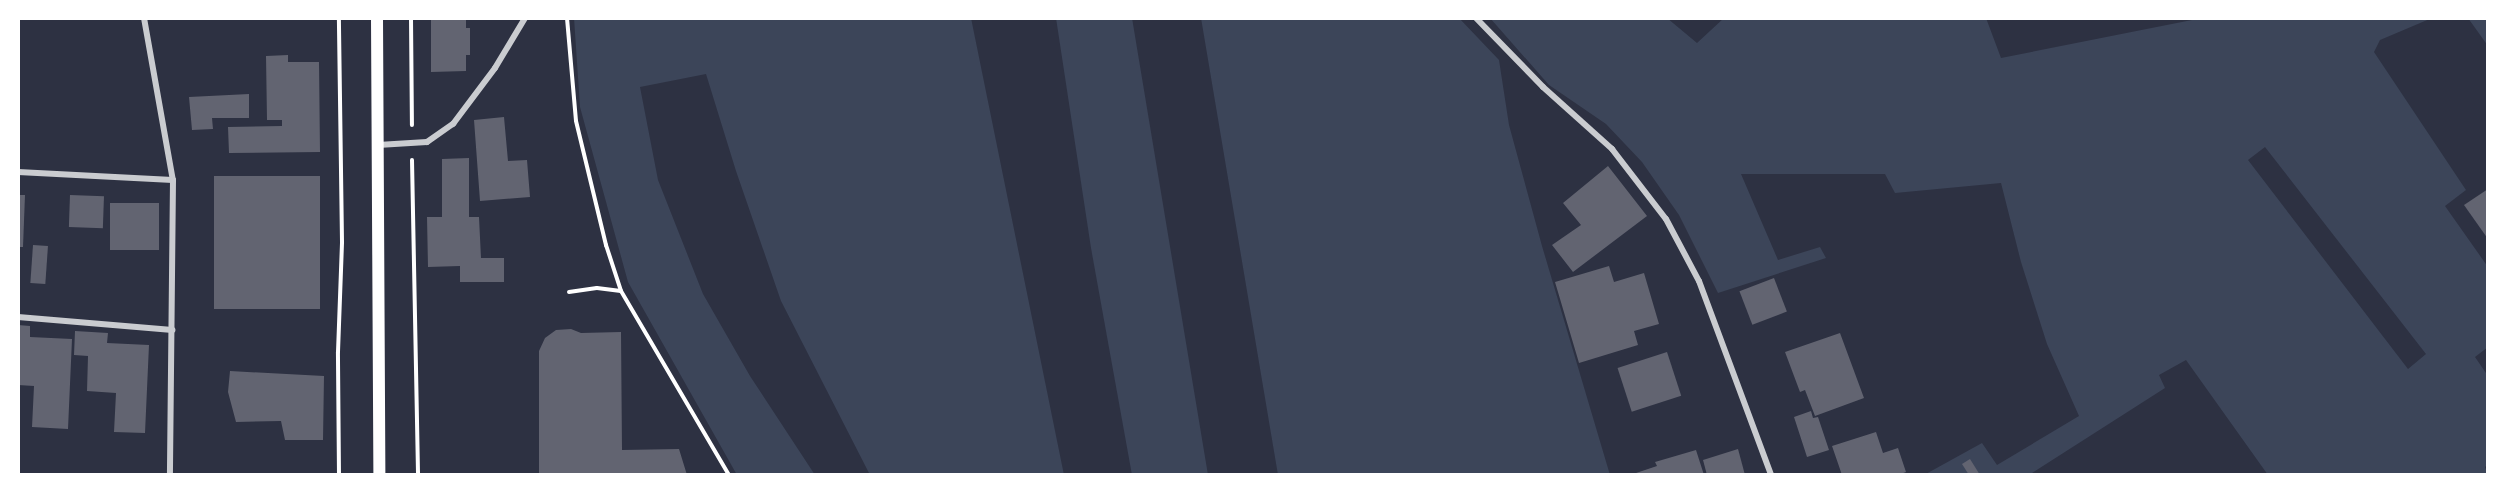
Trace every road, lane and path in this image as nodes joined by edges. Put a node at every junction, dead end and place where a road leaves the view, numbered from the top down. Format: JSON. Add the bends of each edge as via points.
{"nodes":[{"id":1,"x":144,"y":18,"type":"edge"},
{"id":2,"x":339,"y":18,"type":"edge"},
{"id":3,"x":377,"y":18,"type":"edge"},
{"id":4,"x":411,"y":18,"type":"edge"},
{"id":5,"x":525,"y":18,"type":"edge"},
{"id":6,"x":567,"y":18,"type":"edge"},
{"id":7,"x":1476,"y":18,"type":"edge"},
{"id":8,"x":412,"y":118,"type":"dead end"},
{"id":9,"x":378,"y":145,"type":"junction"},
{"id":10,"x":412,"y":170,"type":"dead end"},
{"id":11,"x":18,"y":172,"type":"edge"},
{"id":12,"x":173,"y":180,"type":"junction"},
{"id":13,"x":621,"y":291,"type":"junction"},
{"id":14,"x":569,"y":292,"type":"dead end"},
{"id":15,"x":18,"y":317,"type":"edge"},
{"id":16,"x":172,"y":330,"type":"junction"},
{"id":17,"x":170,"y":475,"type":"edge"},
{"id":18,"x":339,"y":475,"type":"edge"},
{"id":19,"x":379,"y":475,"type":"edge"},
{"id":20,"x":418,"y":475,"type":"edge"},
{"id":21,"x":729,"y":475,"type":"edge"},
{"id":22,"x":1771,"y":475,"type":"edge"}],
"edges":[{"from":1,"to":12,"type":"street"},
{"from":2,"to":18,"type":"path"},
{"from":3,"to":9,"type":"main road"},
{"from":4,"to":8,"type":"path"},
{"from":5,"to":9,"type":"street","via":[[495,68],[453,124],[427,142]]},
{"from":6,"to":13,"type":"path","via":[[576,121]]},
{"from":7,"to":22,"type":"street","via":[[1543,87],[1612,148],[1666,219],[1699,281]]},
{"from":9,"to":19,"type":"main road"},
{"from":10,"to":20,"type":"path"},
{"from":11,"to":12,"type":"street"},
{"from":12,"to":16,"type":"street"},
{"from":13,"to":14,"type":"path","via":[[597,288]]},
{"from":13,"to":21,"type":"path"},
{"from":15,"to":16,"type":"street"},
{"from":16,"to":17,"type":"street"}]}
